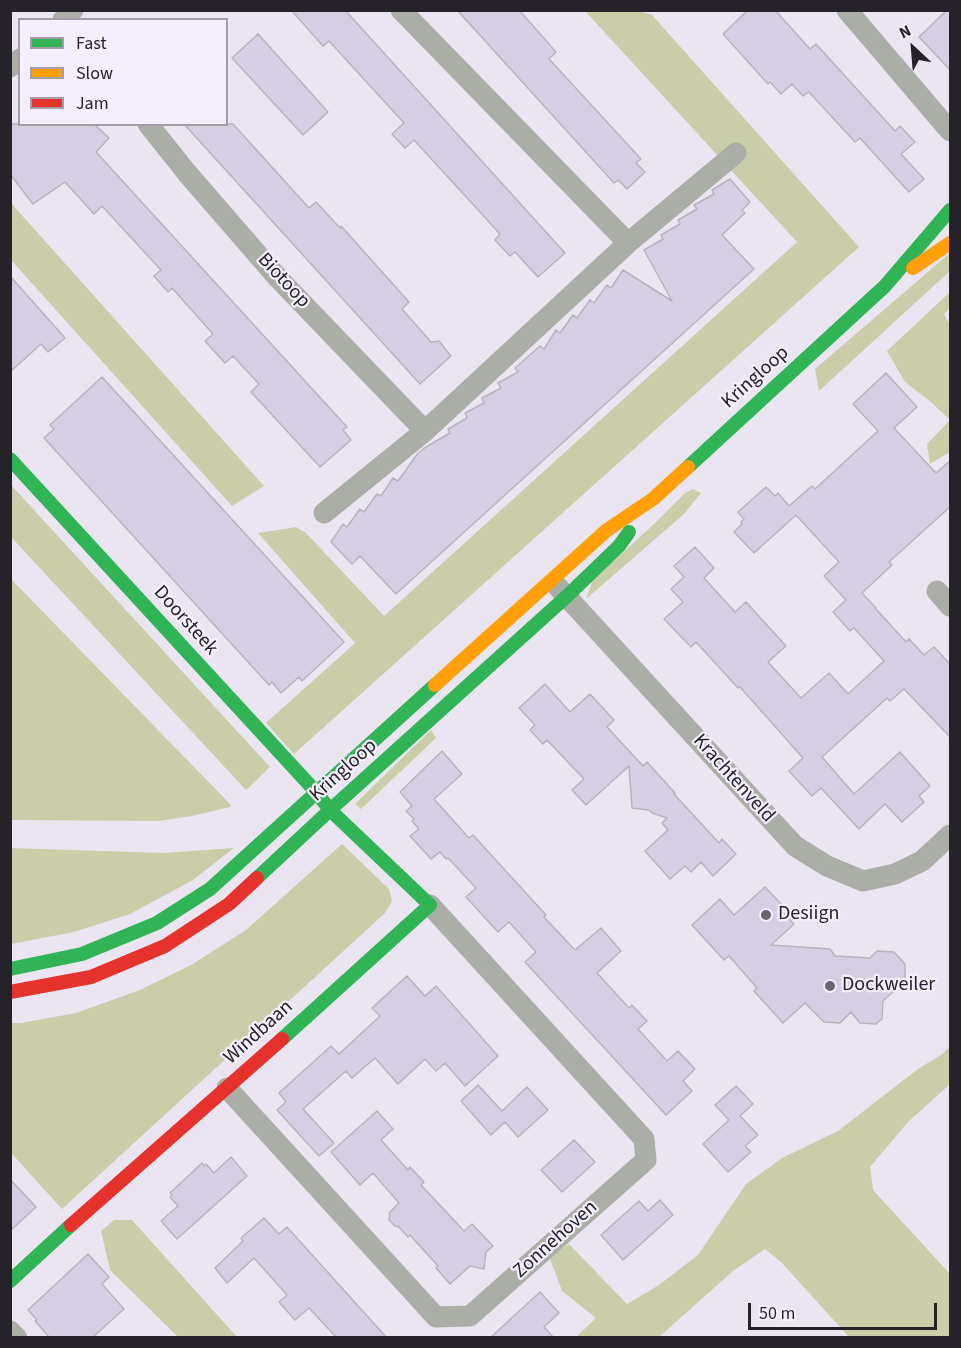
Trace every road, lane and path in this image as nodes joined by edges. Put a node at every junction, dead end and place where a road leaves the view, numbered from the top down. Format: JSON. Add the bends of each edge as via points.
{"nodes":[{"id":1,"x":400,"y":10,"type":"edge"},
{"id":2,"x":847,"y":10,"type":"edge"},
{"id":3,"x":150,"y":126,"type":"edge"},
{"id":4,"x":951,"y":131,"type":"edge"},
{"id":5,"x":736,"y":153,"type":"dead end"},
{"id":6,"x":951,"y":210,"type":"edge"},
{"id":7,"x":628,"y":243,"type":"junction"},
{"id":8,"x":951,"y":243,"type":"edge"},
{"id":9,"x":885,"y":286,"type":"junction"},
{"id":10,"x":425,"y":431,"type":"junction"},
{"id":11,"x":10,"y":459,"type":"edge"},
{"id":12,"x":653,"y":499,"type":"junction"},
{"id":13,"x":324,"y":513,"type":"dead end"},
{"id":14,"x":551,"y":580,"type":"junction"},
{"id":15,"x":566,"y":597,"type":"junction"},
{"id":16,"x":316,"y":793,"type":"junction"},
{"id":17,"x":330,"y":810,"type":"junction"},
{"id":18,"x":951,"y":835,"type":"edge"},
{"id":19,"x":430,"y":904,"type":"junction"},
{"id":20,"x":10,"y":969,"type":"edge"},
{"id":21,"x":10,"y":992,"type":"edge"},
{"id":22,"x":227,"y":1088,"type":"junction"},
{"id":23,"x":10,"y":1281,"type":"edge"},
{"id":24,"x":10,"y":1331,"type":"edge"},
{"id":25,"x":17,"y":1338,"type":"edge"}],
"edges":[{"from":1,"to":7,"type":"street"},
{"from":2,"to":4,"type":"street"},
{"from":3,"to":10,"type":"street","name":"Biotoop","via":[[279,278]]},
{"from":5,"to":7,"type":"street"},
{"from":6,"to":9,"type":"street","name":"Kringloop"},
{"from":7,"to":10,"type":"street"},
{"from":8,"to":9,"type":"street","name":"Kringloop"},
{"from":9,"to":12,"type":"street","name":"Kringloop"},
{"from":10,"to":13,"type":"street"},
{"from":11,"to":16,"type":"street","name":"Doorsteek"},
{"from":12,"to":14,"type":"street","name":"Kringloop","via":[[607,530]]},
{"from":12,"to":15,"type":"street","name":"Kringloop","via":[[619,546]]},
{"from":14,"to":15,"type":"street","name":"Krachtenveld"},
{"from":14,"to":16,"type":"street","name":"Kringloop"},
{"from":15,"to":17,"type":"street","name":"Kringloop"},
{"from":15,"to":18,"type":"street","name":"Krachtenveld","via":[[795,846],[827,866],[863,881],[895,874],[922,861]]},
{"from":16,"to":17,"type":"street","name":"Doorsteek"},
{"from":16,"to":20,"type":"street","name":"Kringloop","via":[[210,889],[157,923],[82,954]]},
{"from":17,"to":19,"type":"street"},
{"from":17,"to":21,"type":"street","name":"Kringloop","via":[[229,904],[165,946],[91,977]]},
{"from":19,"to":22,"type":"street","name":"Windbaan"},
{"from":19,"to":22,"type":"street","name":"Zonnehoven","via":[[644,1139],[646,1160],[470,1316],[436,1317]]},
{"from":22,"to":23,"type":"street","name":"Windbaan"},
{"from":24,"to":25,"type":"street"}]}
